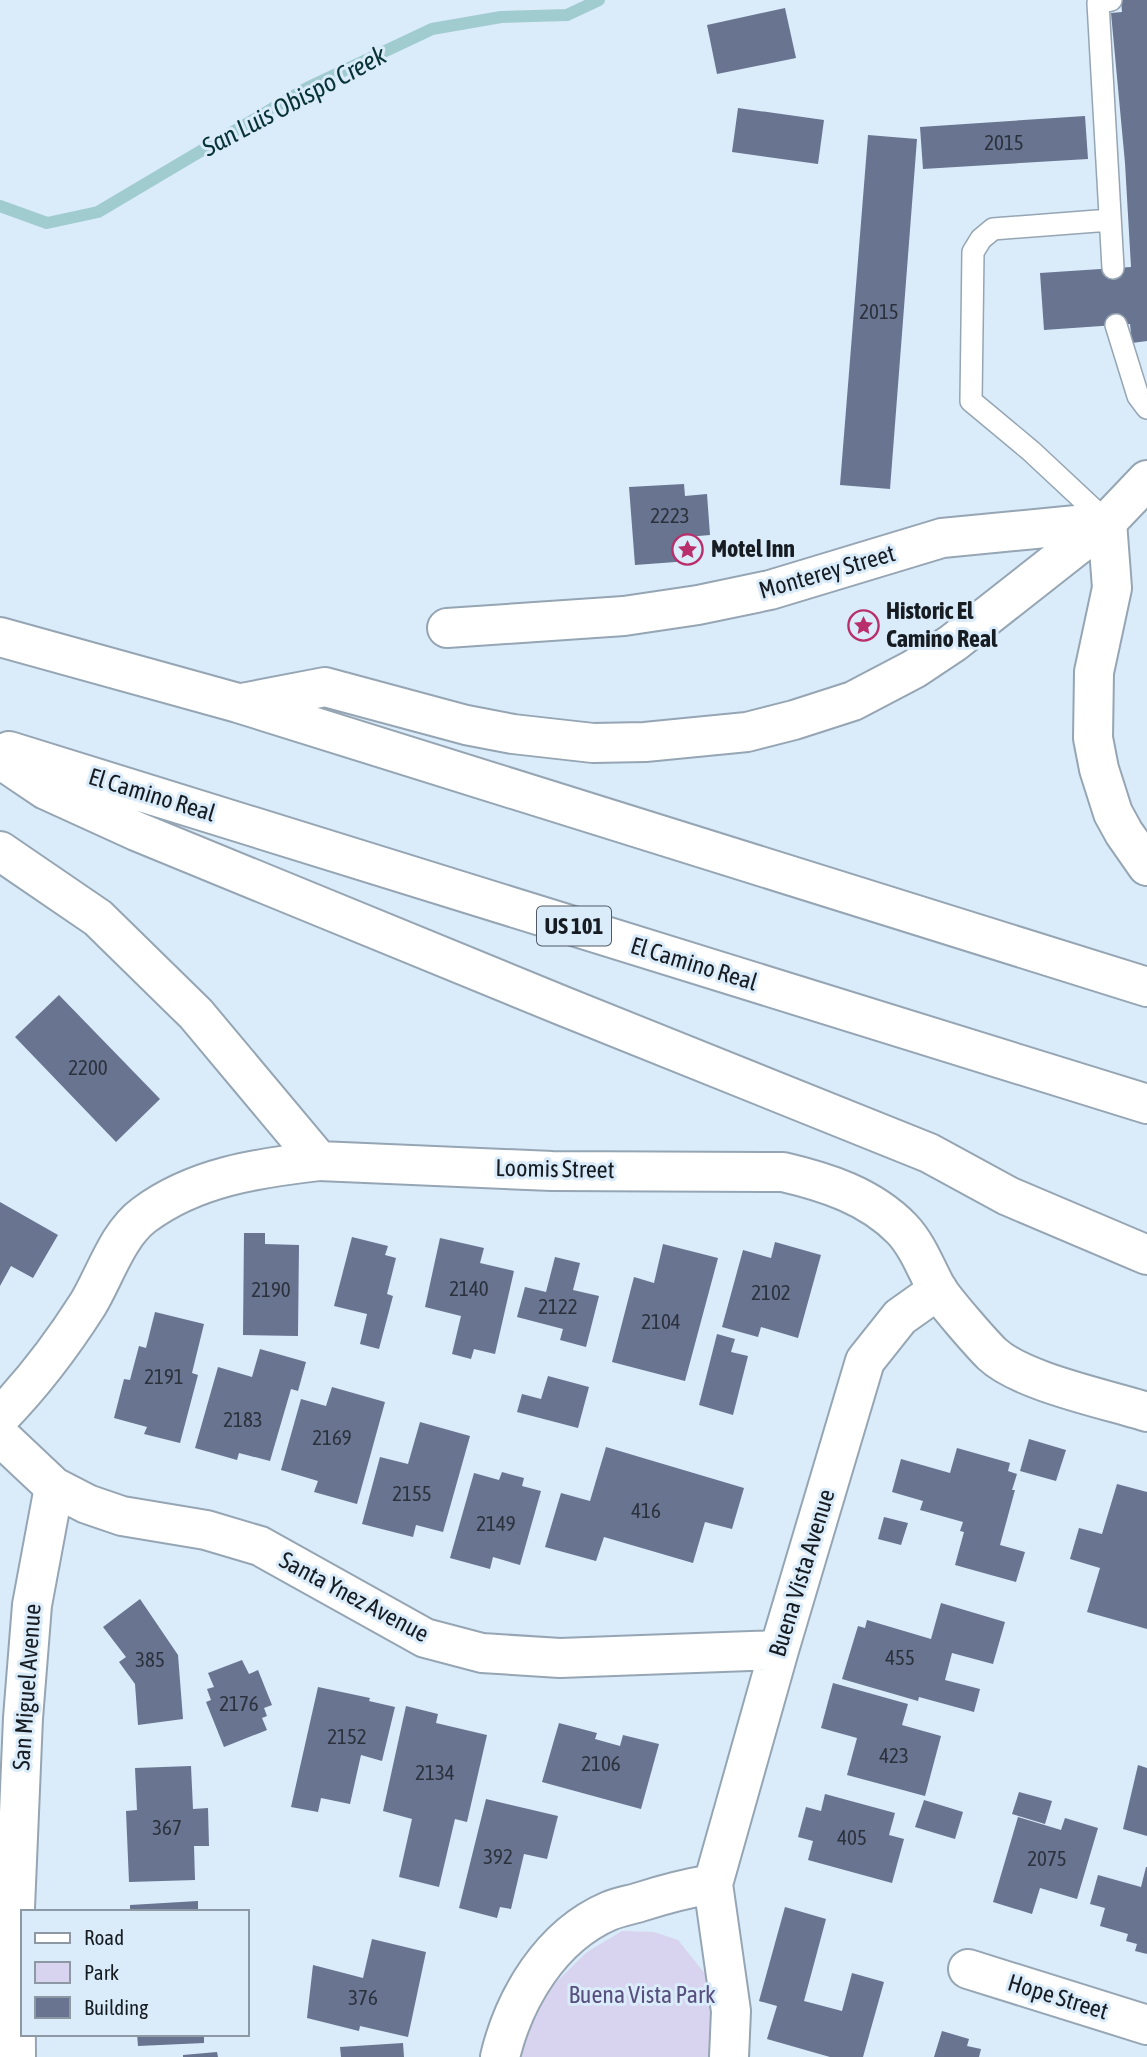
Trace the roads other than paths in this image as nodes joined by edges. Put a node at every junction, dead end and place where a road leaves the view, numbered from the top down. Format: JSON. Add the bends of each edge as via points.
{"nodes":[{"id":1,"x":1111,"y":0,"type":"edge"},
{"id":2,"x":1110,"y":220,"type":"junction"},
{"id":3,"x":1113,"y":268,"type":"dead end"},
{"id":4,"x":1116,"y":324,"type":"dead end"},
{"id":5,"x":1147,"y":408,"type":"edge"},
{"id":6,"x":1147,"y":480,"type":"edge"},
{"id":7,"x":1107,"y":522,"type":"junction"},
{"id":8,"x":447,"y":628,"type":"dead end"},
{"id":9,"x":0,"y":637,"type":"edge"},
{"id":10,"x":238,"y":703,"type":"junction"},
{"id":11,"x":0,"y":748,"type":"edge"},
{"id":12,"x":0,"y":759,"type":"edge"},
{"id":13,"x":0,"y":851,"type":"edge"},
{"id":14,"x":1147,"y":866,"type":"edge"},
{"id":15,"x":1147,"y":987,"type":"edge"},
{"id":16,"x":1147,"y":1104,"type":"edge"},
{"id":17,"x":320,"y":1161,"type":"junction"},
{"id":18,"x":1147,"y":1255,"type":"edge"},
{"id":19,"x":938,"y":1290,"type":"junction"},
{"id":20,"x":1147,"y":1412,"type":"edge"},
{"id":21,"x":0,"y":1417,"type":"edge"},
{"id":22,"x":0,"y":1436,"type":"edge"},
{"id":23,"x":54,"y":1488,"type":"junction"},
{"id":24,"x":779,"y":1650,"type":"junction"},
{"id":25,"x":713,"y":1884,"type":"junction"},
{"id":26,"x":968,"y":1969,"type":"dead end"},
{"id":27,"x":1147,"y":2025,"type":"edge"},
{"id":28,"x":16,"y":2057,"type":"edge"},
{"id":29,"x":500,"y":2057,"type":"edge"},
{"id":30,"x":729,"y":2057,"type":"edge"}],
"edges":[{"from":1,"to":2,"type":"lane","via":[[1098,3]]},
{"from":2,"to":3,"type":"lane"},
{"from":2,"to":7,"type":"lane","via":[[993,229],[981,239],[973,252],[971,401]]},
{"from":4,"to":5,"type":"lane","via":[[1138,396]]},
{"from":6,"to":7,"type":"main road"},
{"from":7,"to":8,"type":"main road","name":"Monterey Street","via":[[942,538],[770,590],[698,606],[624,616]]},
{"from":7,"to":10,"type":"main road","via":[[914,669],[853,701],[747,732],[645,742],[552,739],[466,725],[325,687]]},
{"from":7,"to":14,"type":"main road","via":[[1112,587],[1094,673],[1093,738],[1113,813]]},
{"from":9,"to":10,"type":"main road"},
{"from":10,"to":15,"type":"main road"},
{"from":11,"to":16,"type":"main road","name":"El Camino Real","number":"US 101"},
{"from":12,"to":18,"type":"main road","via":[[46,790],[135,831],[929,1153],[1007,1196]]},
{"from":13,"to":17,"type":"main road","via":[[98,918],[196,1014]]},
{"from":17,"to":19,"type":"main road","name":"Loomis Street","via":[[552,1171],[783,1172],[835,1186],[871,1204],[902,1229]]},
{"from":17,"to":21,"type":"main road","via":[[229,1175],[177,1195],[142,1216],[122,1240],[100,1284],[55,1353]]},
{"from":19,"to":20,"type":"main road","name":"Loomis Street","via":[[993,1355],[1027,1375]]},
{"from":19,"to":24,"type":"main road","name":"Buena Vista Avenue","via":[[900,1318],[865,1361]]},
{"from":22,"to":23,"type":"main road","name":"Santa Ynez Avenue"},
{"from":23,"to":24,"type":"main road","name":"Santa Ynez Avenue","via":[[121,1516],[206,1530],[260,1546],[425,1638],[482,1653],[560,1658]]},
{"from":23,"to":28,"type":"main road","name":"San Miguel Avenue","via":[[32,1605],[23,1718],[15,1908]]},
{"from":24,"to":25,"type":"main road","name":"Buena Vista Avenue"},
{"from":25,"to":29,"type":"main road","via":[[609,1911],[566,1941],[537,1972],[521,1998]]},
{"from":25,"to":30,"type":"main road","name":"Buena Vista Avenue","via":[[732,2011]]},
{"from":26,"to":27,"type":"main road","name":"Hope Street"}]}
